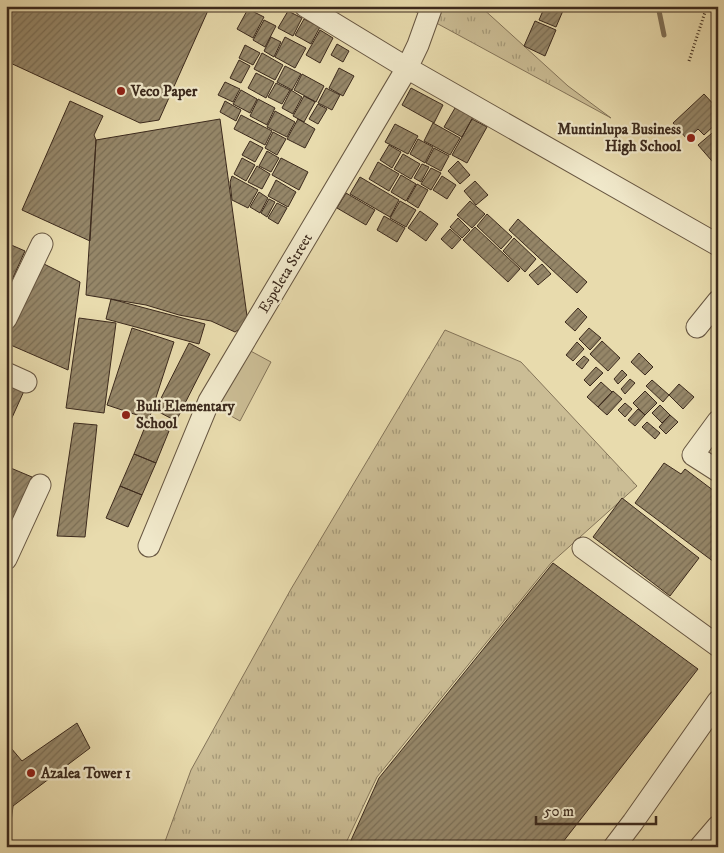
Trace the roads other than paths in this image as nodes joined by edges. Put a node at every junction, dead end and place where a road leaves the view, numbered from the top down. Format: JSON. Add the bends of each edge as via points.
{"nodes":[{"id":1,"x":305,"y":6,"type":"edge"},
{"id":2,"x":432,"y":6,"type":"edge"},
{"id":3,"x":407,"y":68,"type":"junction"},
{"id":4,"x":42,"y":244,"type":"dead end"},
{"id":5,"x":718,"y":245,"type":"edge"},
{"id":6,"x":718,"y":301,"type":"edge"},
{"id":7,"x":6,"y":319,"type":"edge"},
{"id":8,"x":697,"y":327,"type":"dead end"},
{"id":9,"x":6,"y":373,"type":"edge"},
{"id":10,"x":26,"y":382,"type":"dead end"},
{"id":11,"x":718,"y":421,"type":"edge"},
{"id":12,"x":718,"y":471,"type":"edge"},
{"id":13,"x":40,"y":485,"type":"dead end"},
{"id":14,"x":149,"y":546,"type":"dead end"},
{"id":15,"x":583,"y":548,"type":"dead end"},
{"id":16,"x":6,"y":559,"type":"edge"},
{"id":17,"x":718,"y":646,"type":"edge"},
{"id":18,"x":718,"y":701,"type":"edge"},
{"id":19,"x":718,"y":826,"type":"edge"},
{"id":20,"x":614,"y":847,"type":"edge"},
{"id":21,"x":700,"y":847,"type":"edge"}],
"edges":[{"from":1,"to":3,"type":"street"},
{"from":2,"to":3,"type":"street","name":"Espeleta Street"},
{"from":3,"to":5,"type":"street"},
{"from":3,"to":14,"type":"street","name":"Espeleta Street","via":[[209,402]]},
{"from":4,"to":7,"type":"street"},
{"from":6,"to":8,"type":"street"},
{"from":9,"to":10,"type":"street"},
{"from":11,"to":12,"type":"street","via":[[693,455]]},
{"from":13,"to":16,"type":"street"},
{"from":15,"to":17,"type":"street"},
{"from":18,"to":20,"type":"street"},
{"from":19,"to":21,"type":"street"}]}
